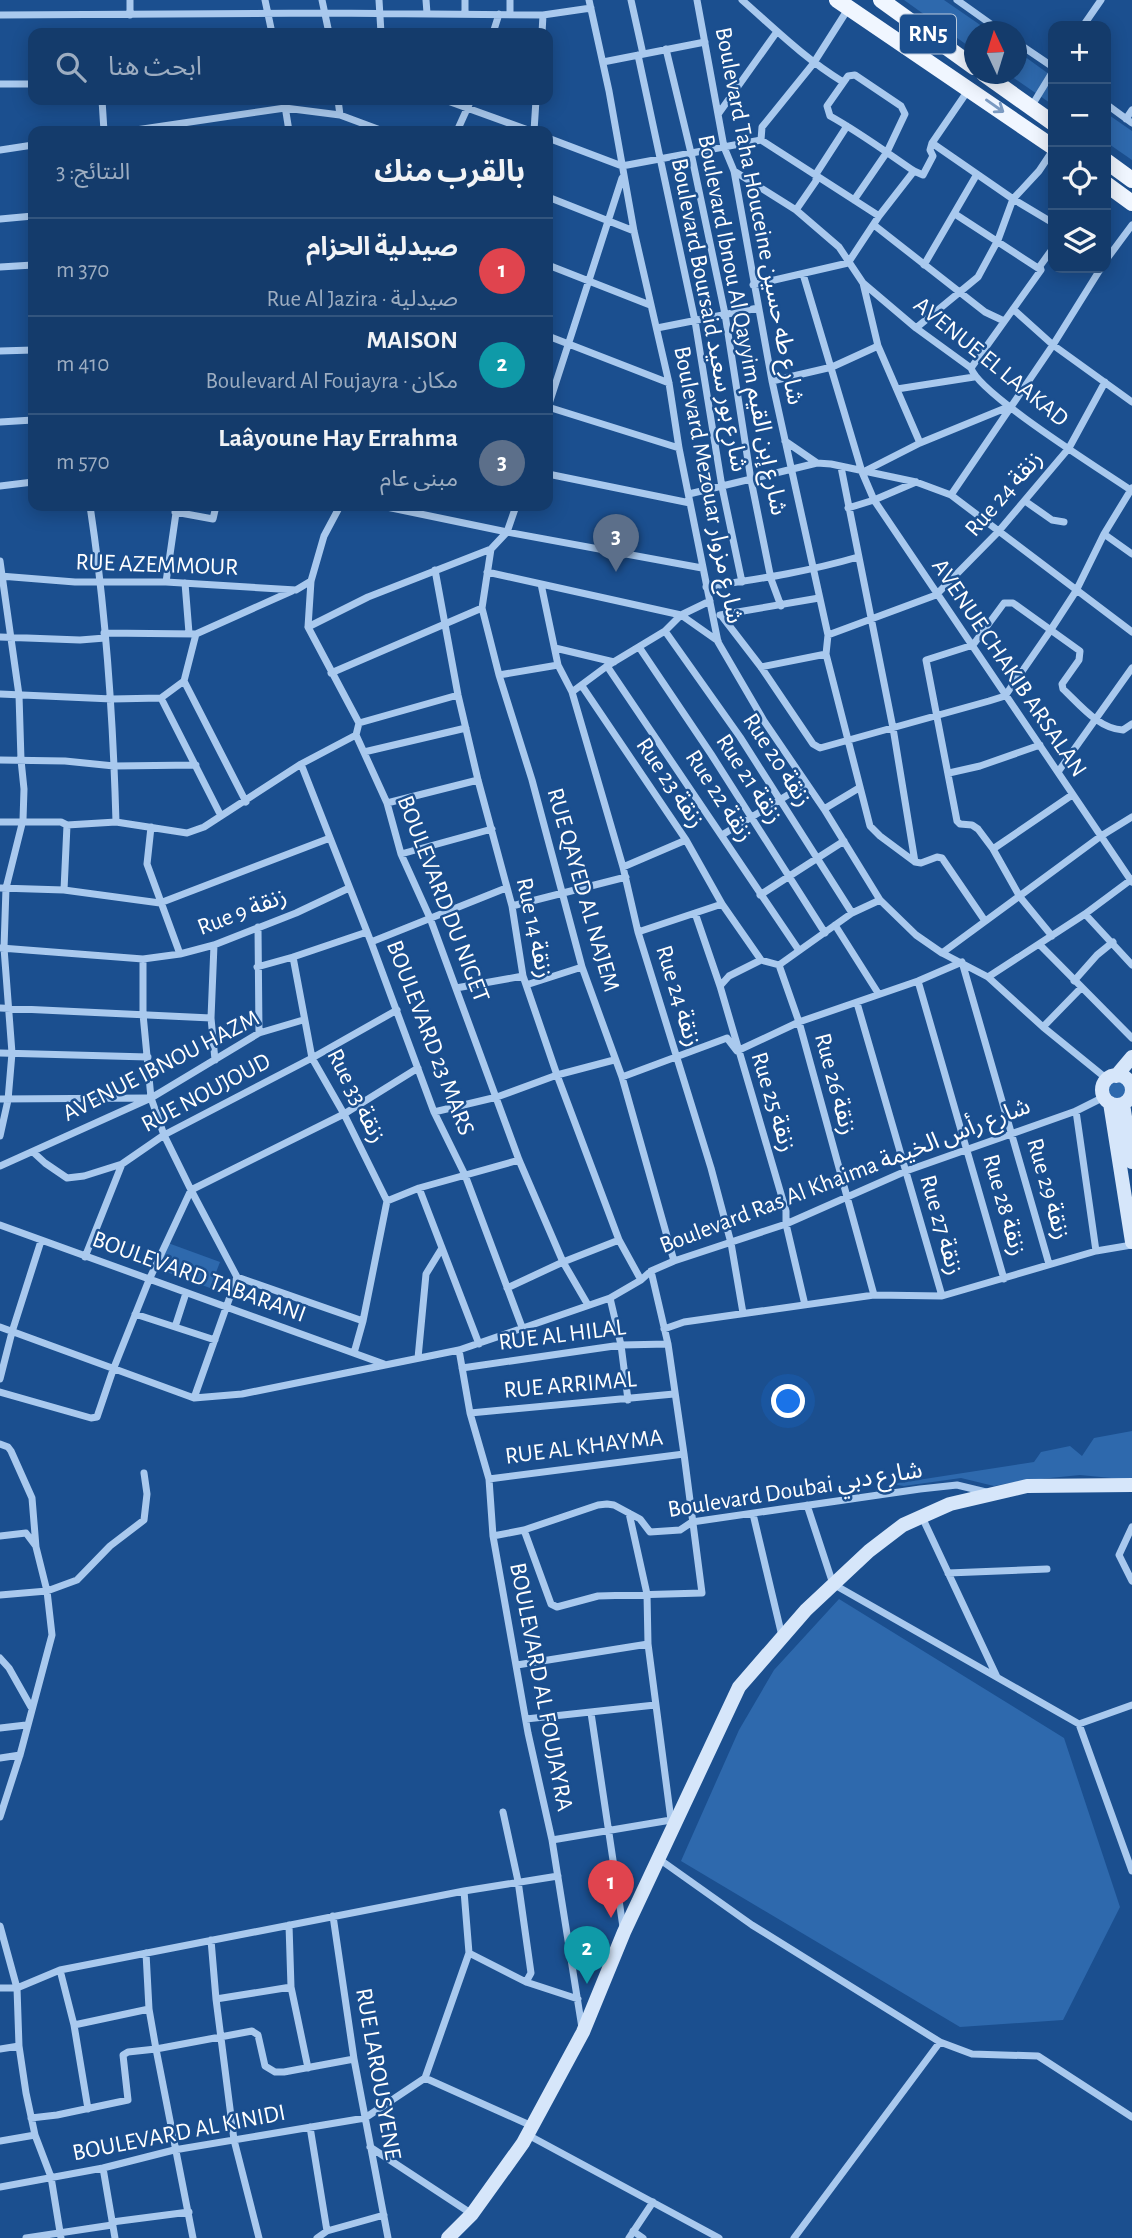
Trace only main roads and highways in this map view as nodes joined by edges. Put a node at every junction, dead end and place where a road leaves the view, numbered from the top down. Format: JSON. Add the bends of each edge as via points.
{"nodes":[{"id":1,"x":881,"y":0,"type":"edge"},
{"id":2,"x":843,"y":4,"type":"edge"},
{"id":3,"x":964,"y":59,"type":"edge"},
{"id":4,"x":998,"y":84,"type":"edge"},
{"id":5,"x":1048,"y":120,"type":"edge"},
{"id":6,"x":1052,"y":147,"type":"edge"},
{"id":7,"x":1111,"y":165,"type":"edge"},
{"id":8,"x":1132,"y":180,"type":"edge"},
{"id":9,"x":1111,"y":188,"type":"edge"},
{"id":10,"x":1132,"y":203,"type":"edge"},
{"id":11,"x":1132,"y":1057,"type":"edge"},
{"id":12,"x":1112,"y":1078,"type":"junction"},
{"id":13,"x":1125,"y":1095,"type":"edge"},
{"id":14,"x":1132,"y":1162,"type":"edge"},
{"id":15,"x":1132,"y":1244,"type":"edge"},
{"id":16,"x":1132,"y":1485,"type":"edge"},
{"id":17,"x":1112,"y":1486,"type":"junction"},
{"id":18,"x":1132,"y":1494,"type":"edge"},
{"id":19,"x":448,"y":2238,"type":"edge"}],
"edges":[{"from":1,"to":3,"type":"main road","number":"RN5"},
{"from":2,"to":6,"type":"main road","number":"RN5","one_way":true},
{"from":4,"to":5,"type":"main road","number":"RN5"},
{"from":7,"to":8,"type":"main road"},
{"from":9,"to":10,"type":"main road"},
{"from":11,"to":12,"type":"main road"},
{"from":12,"to":13,"type":"main road","via":[[1124,1077]]},
{"from":12,"to":13,"type":"main road","via":[[1102,1088]]},
{"from":13,"to":14,"type":"main road"},
{"from":13,"to":15,"type":"main road"},
{"from":16,"to":17,"type":"main road"},
{"from":17,"to":18,"type":"main road"},
{"from":17,"to":19,"type":"main road","via":[[1027,1486],[950,1504],[922,1516],[869,1551],[783,1636],[739,1688],[673,1820],[583,2032],[530,2130],[491,2189]]}]}
